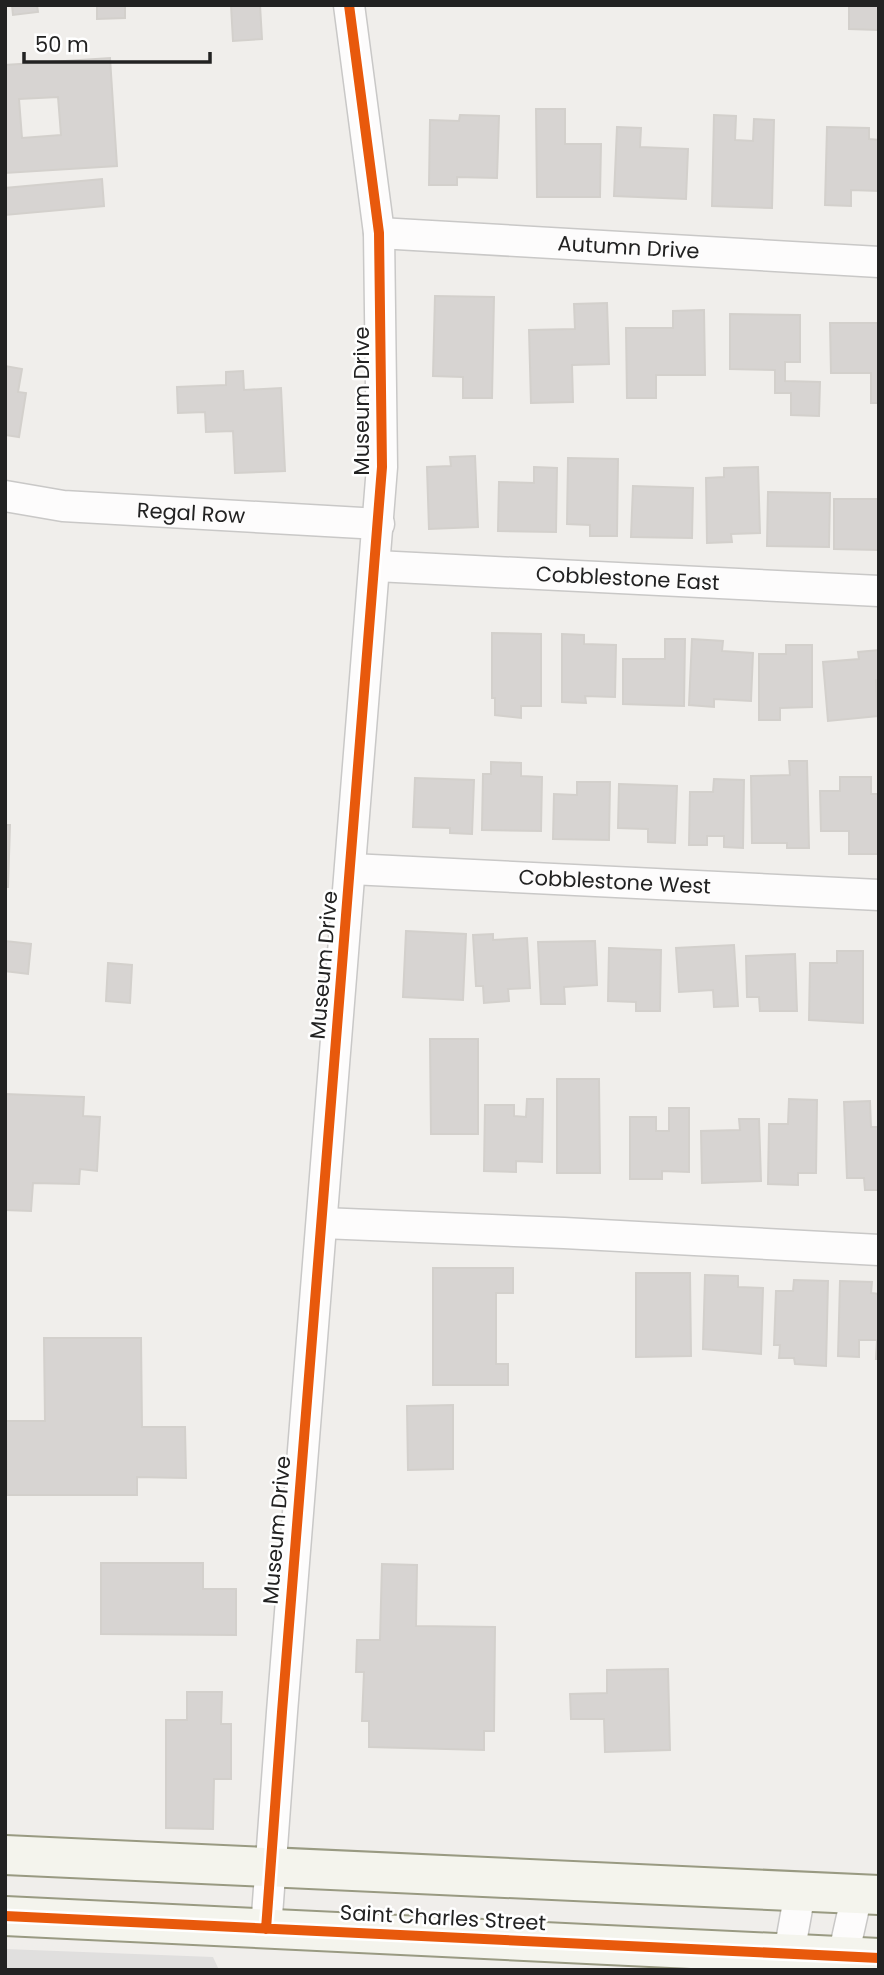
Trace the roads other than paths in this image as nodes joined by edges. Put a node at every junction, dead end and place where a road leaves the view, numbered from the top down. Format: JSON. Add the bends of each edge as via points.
{"nodes":[{"id":1,"x":349,"y":5,"type":"edge"},
{"id":2,"x":379,"y":233,"type":"junction"},
{"id":3,"x":879,"y":262,"type":"edge"},
{"id":4,"x":5,"y":496,"type":"edge"},
{"id":5,"x":379,"y":524,"type":"junction"},
{"id":6,"x":376,"y":566,"type":"junction"},
{"id":7,"x":879,"y":591,"type":"edge"},
{"id":8,"x":352,"y":869,"type":"junction"},
{"id":9,"x":879,"y":895,"type":"edge"},
{"id":10,"x":322,"y":1223,"type":"junction"},
{"id":11,"x":879,"y":1250,"type":"edge"},
{"id":12,"x":5,"y":1854,"type":"edge"},
{"id":13,"x":272,"y":1867,"type":"junction"},
{"id":14,"x":800,"y":1892,"type":"junction"},
{"id":15,"x":868,"y":1894,"type":"edge"},
{"id":16,"x":5,"y":1916,"type":"edge"},
{"id":17,"x":266,"y":1929,"type":"junction"},
{"id":18,"x":854,"y":1961,"type":"edge"},
{"id":19,"x":787,"y":1962,"type":"edge"}],
"edges":[{"from":1,"to":2,"type":"street","name":"Museum Drive"},
{"from":2,"to":3,"type":"street","name":"Autumn Drive"},
{"from":2,"to":5,"type":"street","name":"Museum Drive","via":[[383,467]]},
{"from":4,"to":5,"type":"street","name":"Regal Row","via":[[62,506]]},
{"from":5,"to":6,"type":"street","name":"Museum Drive"},
{"from":6,"to":7,"type":"street","name":"Cobblestone East"},
{"from":6,"to":8,"type":"street","name":"Museum Drive"},
{"from":8,"to":9,"type":"street","name":"Cobblestone West"},
{"from":8,"to":10,"type":"street","name":"Museum Drive"},
{"from":10,"to":11,"type":"street"},
{"from":10,"to":13,"type":"street","name":"Museum Drive"},
{"from":12,"to":13,"type":"street","name":"Saint Charles Street"},
{"from":13,"to":14,"type":"street","name":"Saint Charles Street"},
{"from":13,"to":17,"type":"street","name":"Museum Drive"},
{"from":14,"to":15,"type":"street","name":"Saint Charles Street"},
{"from":14,"to":19,"type":"street"},
{"from":15,"to":18,"type":"street"},
{"from":16,"to":17,"type":"street","name":"Saint Charles Street"},
{"from":17,"to":19,"type":"street","name":"Saint Charles Street"},
{"from":18,"to":19,"type":"street","name":"Saint Charles Street"}]}
